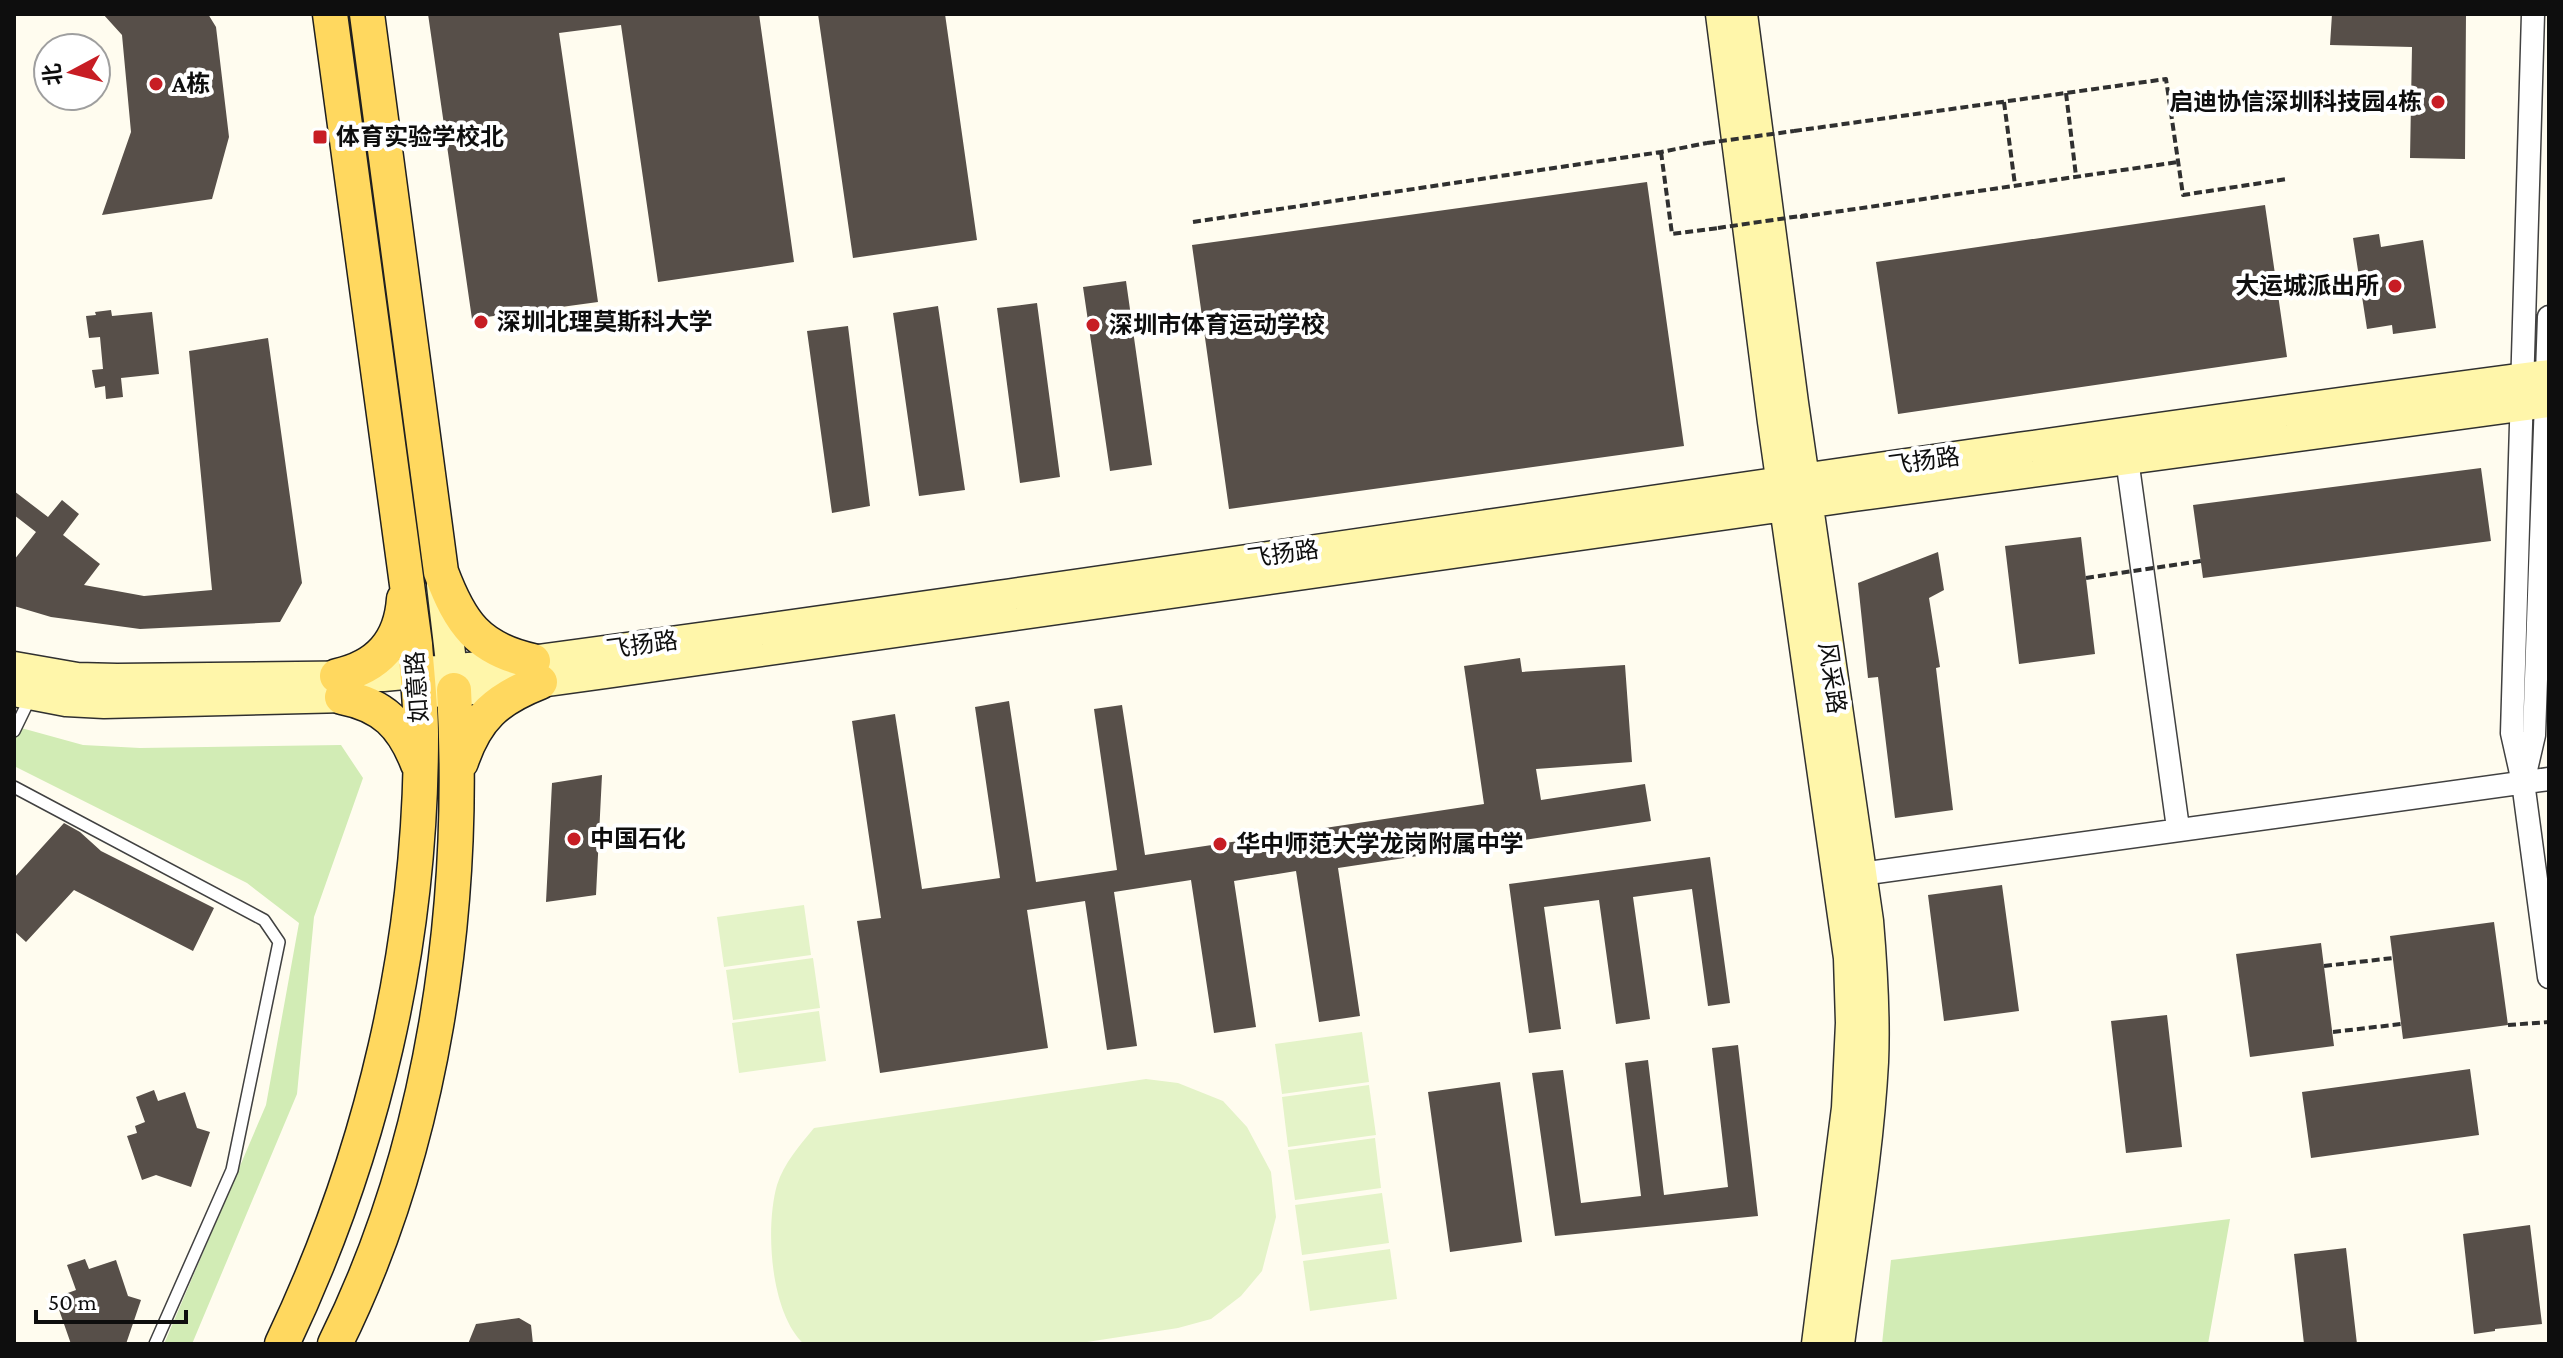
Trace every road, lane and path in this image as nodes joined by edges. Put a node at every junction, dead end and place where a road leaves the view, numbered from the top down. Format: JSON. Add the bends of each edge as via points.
{"nodes":[{"id":1,"x":330,"y":14,"type":"edge"},
{"id":2,"x":367,"y":14,"type":"edge"},
{"id":3,"x":1721,"y":14,"type":"edge"},
{"id":4,"x":1742,"y":14,"type":"edge"},
{"id":5,"x":2533,"y":14,"type":"edge"},
{"id":6,"x":2066,"y":93,"type":"junction"},
{"id":7,"x":2004,"y":102,"type":"junction"},
{"id":8,"x":1661,"y":152,"type":"junction"},
{"id":9,"x":2178,"y":162,"type":"junction"},
{"id":10,"x":2076,"y":176,"type":"junction"},
{"id":11,"x":2287,"y":179,"type":"dead end"},
{"id":12,"x":2015,"y":185,"type":"junction"},
{"id":13,"x":1807,"y":215,"type":"dead end"},
{"id":14,"x":1800,"y":217,"type":"junction"},
{"id":15,"x":1193,"y":222,"type":"dead end"},
{"id":16,"x":2549,"y":317,"type":"edge"},
{"id":17,"x":2539,"y":390,"type":"edge"},
{"id":18,"x":2127,"y":459,"type":"junction"},
{"id":19,"x":1794,"y":492,"type":"junction"},
{"id":20,"x":2201,"y":561,"type":"dead end"},
{"id":21,"x":441,"y":572,"type":"junction"},
{"id":22,"x":2086,"y":578,"type":"dead end"},
{"id":23,"x":406,"y":579,"type":"junction"},
{"id":24,"x":14,"y":667,"type":"edge"},
{"id":25,"x":537,"y":671,"type":"junction"},
{"id":26,"x":453,"y":680,"type":"junction"},
{"id":27,"x":418,"y":683,"type":"junction"},
{"id":28,"x":339,"y":686,"type":"junction"},
{"id":29,"x":23,"y":693,"type":"edge"},
{"id":30,"x":14,"y":731,"type":"edge"},
{"id":31,"x":420,"y":771,"type":"junction"},
{"id":32,"x":457,"y":774,"type":"junction"},
{"id":33,"x":2549,"y":779,"type":"edge"},
{"id":34,"x":2523,"y":782,"type":"junction"},
{"id":35,"x":14,"y":787,"type":"edge"},
{"id":36,"x":2178,"y":828,"type":"junction"},
{"id":37,"x":1861,"y":874,"type":"junction"},
{"id":38,"x":2393,"y":958,"type":"dead end"},
{"id":39,"x":2324,"y":966,"type":"dead end"},
{"id":40,"x":2549,"y":977,"type":"edge"},
{"id":41,"x":2549,"y":1022,"type":"edge"},
{"id":42,"x":2401,"y":1024,"type":"dead end"},
{"id":43,"x":2508,"y":1025,"type":"dead end"},
{"id":44,"x":2333,"y":1032,"type":"dead end"},
{"id":45,"x":155,"y":1344,"type":"edge"},
{"id":46,"x":282,"y":1344,"type":"edge"},
{"id":47,"x":335,"y":1344,"type":"edge"},
{"id":48,"x":1817,"y":1344,"type":"edge"},
{"id":49,"x":1839,"y":1344,"type":"edge"}],
"edges":[{"from":1,"to":23,"type":"main road","name":"如意路"},
{"from":2,"to":21,"type":"main road","name":"如意路"},
{"from":3,"to":19,"type":"street","name":"风采路"},
{"from":4,"to":19,"type":"street","name":"风采路"},
{"from":5,"to":17,"type":"street"},
{"from":6,"to":7,"type":"path"},
{"from":6,"to":9,"type":"path","via":[[2166,79]]},
{"from":6,"to":10,"type":"path"},
{"from":7,"to":8,"type":"path","bridge":true},
{"from":7,"to":12,"type":"path"},
{"from":8,"to":14,"type":"path","bridge":true,"via":[[1672,234]]},
{"from":8,"to":15,"type":"path"},
{"from":9,"to":10,"type":"path"},
{"from":9,"to":11,"type":"path","via":[[2183,195]]},
{"from":10,"to":12,"type":"path"},
{"from":12,"to":14,"type":"path"},
{"from":13,"to":14,"type":"path","bridge":true},
{"from":16,"to":17,"type":"street"},
{"from":17,"to":18,"type":"street","name":"飞扬路"},
{"from":17,"to":19,"type":"street","name":"飞扬路"},
{"from":17,"to":34,"type":"street","via":[[2512,733]]},
{"from":18,"to":19,"type":"street","name":"飞扬路"},
{"from":18,"to":36,"type":"street"},
{"from":19,"to":25,"type":"street","name":"飞扬路"},
{"from":19,"to":37,"type":"street","name":"风采路"},
{"from":19,"to":48,"type":"street","name":"风采路","via":[[1850,974],[1847,1108]]},
{"from":20,"to":22,"type":"path","bridge":true},
{"from":21,"to":25,"type":"main road","via":[[452,603],[479,637]]},
{"from":21,"to":26,"type":"street","name":"如意路"},
{"from":23,"to":27,"type":"main road","name":"如意路"},
{"from":23,"to":28,"type":"main road","via":[[404,607],[385,651]]},
{"from":24,"to":28,"type":"street","name":"飞扬路","via":[[77,678]]},
{"from":25,"to":26,"type":"street","name":"飞扬路"},
{"from":25,"to":32,"type":"main road","via":[[475,729]]},
{"from":26,"to":27,"type":"street","name":"飞扬路"},
{"from":26,"to":32,"type":"main road","name":"如意路"},
{"from":27,"to":28,"type":"street","name":"飞扬路","via":[[383,676]]},
{"from":27,"to":31,"type":"main road","name":"如意路"},
{"from":28,"to":29,"type":"street","name":"飞扬路","via":[[104,703]]},
{"from":28,"to":31,"type":"main road","via":[[390,718]]},
{"from":29,"to":30,"type":"lane"},
{"from":31,"to":46,"type":"main road","name":"如意路","via":[[411,916],[380,1070],[331,1232]]},
{"from":32,"to":47,"type":"main road","name":"如意路","via":[[449,934],[429,1060],[395,1192]]},
{"from":33,"to":34,"type":"street"},
{"from":34,"to":36,"type":"street"},
{"from":34,"to":40,"type":"street"},
{"from":35,"to":45,"type":"lane","via":[[264,920],[279,942],[232,1170]]},
{"from":36,"to":37,"type":"street"},
{"from":37,"to":49,"type":"street","name":"风采路","via":[[1872,960],[1873,1061]]},
{"from":38,"to":39,"type":"path"},
{"from":41,"to":43,"type":"path"},
{"from":42,"to":44,"type":"path"}]}
